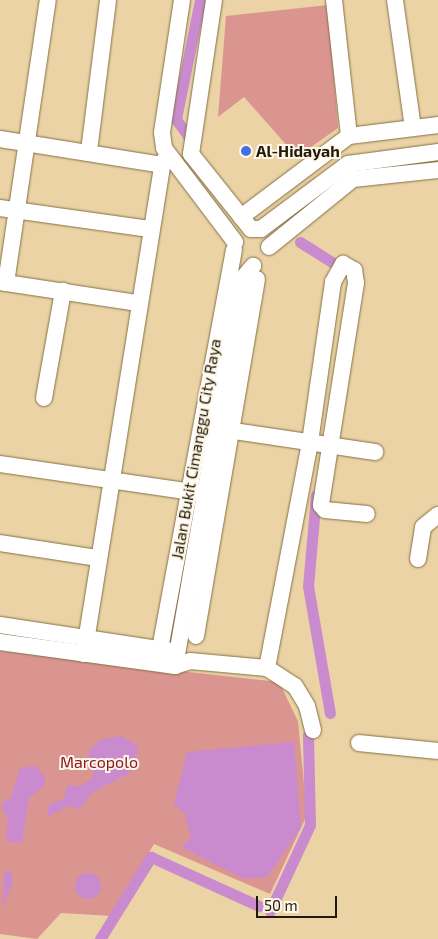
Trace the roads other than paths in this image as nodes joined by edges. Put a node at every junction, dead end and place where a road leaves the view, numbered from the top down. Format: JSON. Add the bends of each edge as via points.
{"nodes":[{"id":1,"x":48,"y":0,"type":"edge"},
{"id":2,"x":108,"y":0,"type":"edge"},
{"id":3,"x":182,"y":0,"type":"edge"},
{"id":4,"x":214,"y":0,"type":"edge"},
{"id":5,"x":334,"y":0,"type":"edge"},
{"id":6,"x":395,"y":0,"type":"edge"},
{"id":7,"x":438,"y":125,"type":"edge"},
{"id":8,"x":413,"y":128,"type":"junction"},
{"id":9,"x":349,"y":136,"type":"junction"},
{"id":10,"x":0,"y":139,"type":"edge"},
{"id":11,"x":27,"y":143,"type":"junction"},
{"id":12,"x":192,"y":144,"type":"junction"},
{"id":13,"x":89,"y":151,"type":"junction"},
{"id":14,"x":438,"y":152,"type":"edge"},
{"id":15,"x":165,"y":160,"type":"junction"},
{"id":16,"x":438,"y":170,"type":"edge"},
{"id":17,"x":0,"y":208,"type":"edge"},
{"id":18,"x":17,"y":210,"type":"junction"},
{"id":19,"x":241,"y":217,"type":"junction"},
{"id":20,"x":150,"y":230,"type":"junction"},
{"id":21,"x":255,"y":231,"type":"junction"},
{"id":22,"x":234,"y":246,"type":"junction"},
{"id":23,"x":269,"y":247,"type":"junction"},
{"id":24,"x":255,"y":273,"type":"junction"},
{"id":25,"x":3,"y":282,"type":"edge"},
{"id":26,"x":63,"y":291,"type":"junction"},
{"id":27,"x":138,"y":303,"type":"junction"},
{"id":28,"x":44,"y":398,"type":"dead end"},
{"id":29,"x":224,"y":429,"type":"junction"},
{"id":30,"x":321,"y":444,"type":"junction"},
{"id":31,"x":375,"y":452,"type":"dead end"},
{"id":32,"x":0,"y":464,"type":"edge"},
{"id":33,"x":108,"y":480,"type":"junction"},
{"id":34,"x":188,"y":491,"type":"junction"},
{"id":35,"x":204,"y":494,"type":"junction"},
{"id":36,"x":366,"y":514,"type":"dead end"},
{"id":37,"x":438,"y":515,"type":"edge"},
{"id":38,"x":0,"y":543,"type":"edge"},
{"id":39,"x":97,"y":558,"type":"junction"},
{"id":40,"x":418,"y":559,"type":"dead end"},
{"id":41,"x":0,"y":625,"type":"edge"},
{"id":42,"x":196,"y":636,"type":"dead end"},
{"id":43,"x":0,"y":642,"type":"edge"},
{"id":44,"x":85,"y":646,"type":"junction"},
{"id":45,"x":176,"y":657,"type":"junction"},
{"id":46,"x":267,"y":668,"type":"junction"},
{"id":47,"x":313,"y":730,"type":"dead end"},
{"id":48,"x":358,"y":743,"type":"dead end"},
{"id":49,"x":438,"y":751,"type":"edge"}],
"edges":[{"from":1,"to":11,"type":"street"},
{"from":2,"to":13,"type":"street"},
{"from":3,"to":15,"type":"street","via":[[162,133]]},
{"from":4,"to":12,"type":"street"},
{"from":5,"to":9,"type":"street"},
{"from":6,"to":8,"type":"street"},
{"from":7,"to":8,"type":"street"},
{"from":8,"to":9,"type":"street"},
{"from":9,"to":19,"type":"street"},
{"from":10,"to":11,"type":"street"},
{"from":11,"to":13,"type":"street"},
{"from":11,"to":18,"type":"street"},
{"from":12,"to":15,"type":"street"},
{"from":12,"to":19,"type":"street"},
{"from":13,"to":15,"type":"street"},
{"from":14,"to":21,"type":"street","via":[[348,164]]},
{"from":15,"to":20,"type":"street"},
{"from":15,"to":22,"type":"street"},
{"from":16,"to":23,"type":"street","via":[[353,179]]},
{"from":17,"to":18,"type":"street"},
{"from":18,"to":20,"type":"street"},
{"from":18,"to":25,"type":"street"},
{"from":19,"to":21,"type":"street"},
{"from":20,"to":27,"type":"street"},
{"from":21,"to":22,"type":"street","via":[[244,233]]},
{"from":21,"to":23,"type":"street"},
{"from":22,"to":24,"type":"street","via":[[240,262]]},
{"from":22,"to":34,"type":"street","name":"Jalan Bukit Cimanggu City Raya"},
{"from":23,"to":24,"type":"street","via":[[266,260]]},
{"from":24,"to":29,"type":"street","name":"Jalan Bukit Cimanggu City Raya","via":[[243,278]]},
{"from":25,"to":26,"type":"street"},
{"from":26,"to":27,"type":"street"},
{"from":26,"to":28,"type":"street"},
{"from":27,"to":33,"type":"street"},
{"from":29,"to":30,"type":"street"},
{"from":29,"to":35,"type":"street","name":"Jalan Bukit Cimanggu City Raya"},
{"from":29,"to":42,"type":"street"},
{"from":30,"to":30,"type":"street","via":[[334,276],[342,264],[349,265],[356,283]]},
{"from":30,"to":31,"type":"street"},
{"from":30,"to":36,"type":"street","via":[[322,508]]},
{"from":30,"to":46,"type":"street"},
{"from":32,"to":33,"type":"street"},
{"from":33,"to":34,"type":"street"},
{"from":33,"to":39,"type":"street"},
{"from":34,"to":35,"type":"street"},
{"from":34,"to":45,"type":"street","name":"Jalan Bukit Cimanggu City Raya"},
{"from":35,"to":45,"type":"street","name":"Jalan Bukit Cimanggu City Raya"},
{"from":37,"to":40,"type":"street","via":[[423,527]]},
{"from":38,"to":39,"type":"street"},
{"from":39,"to":44,"type":"street"},
{"from":41,"to":44,"type":"street"},
{"from":43,"to":44,"type":"street"},
{"from":44,"to":45,"type":"street"},
{"from":44,"to":45,"type":"street"},
{"from":45,"to":46,"type":"street"},
{"from":46,"to":47,"type":"street","via":[[295,686],[307,706]]},
{"from":48,"to":49,"type":"street"}]}
